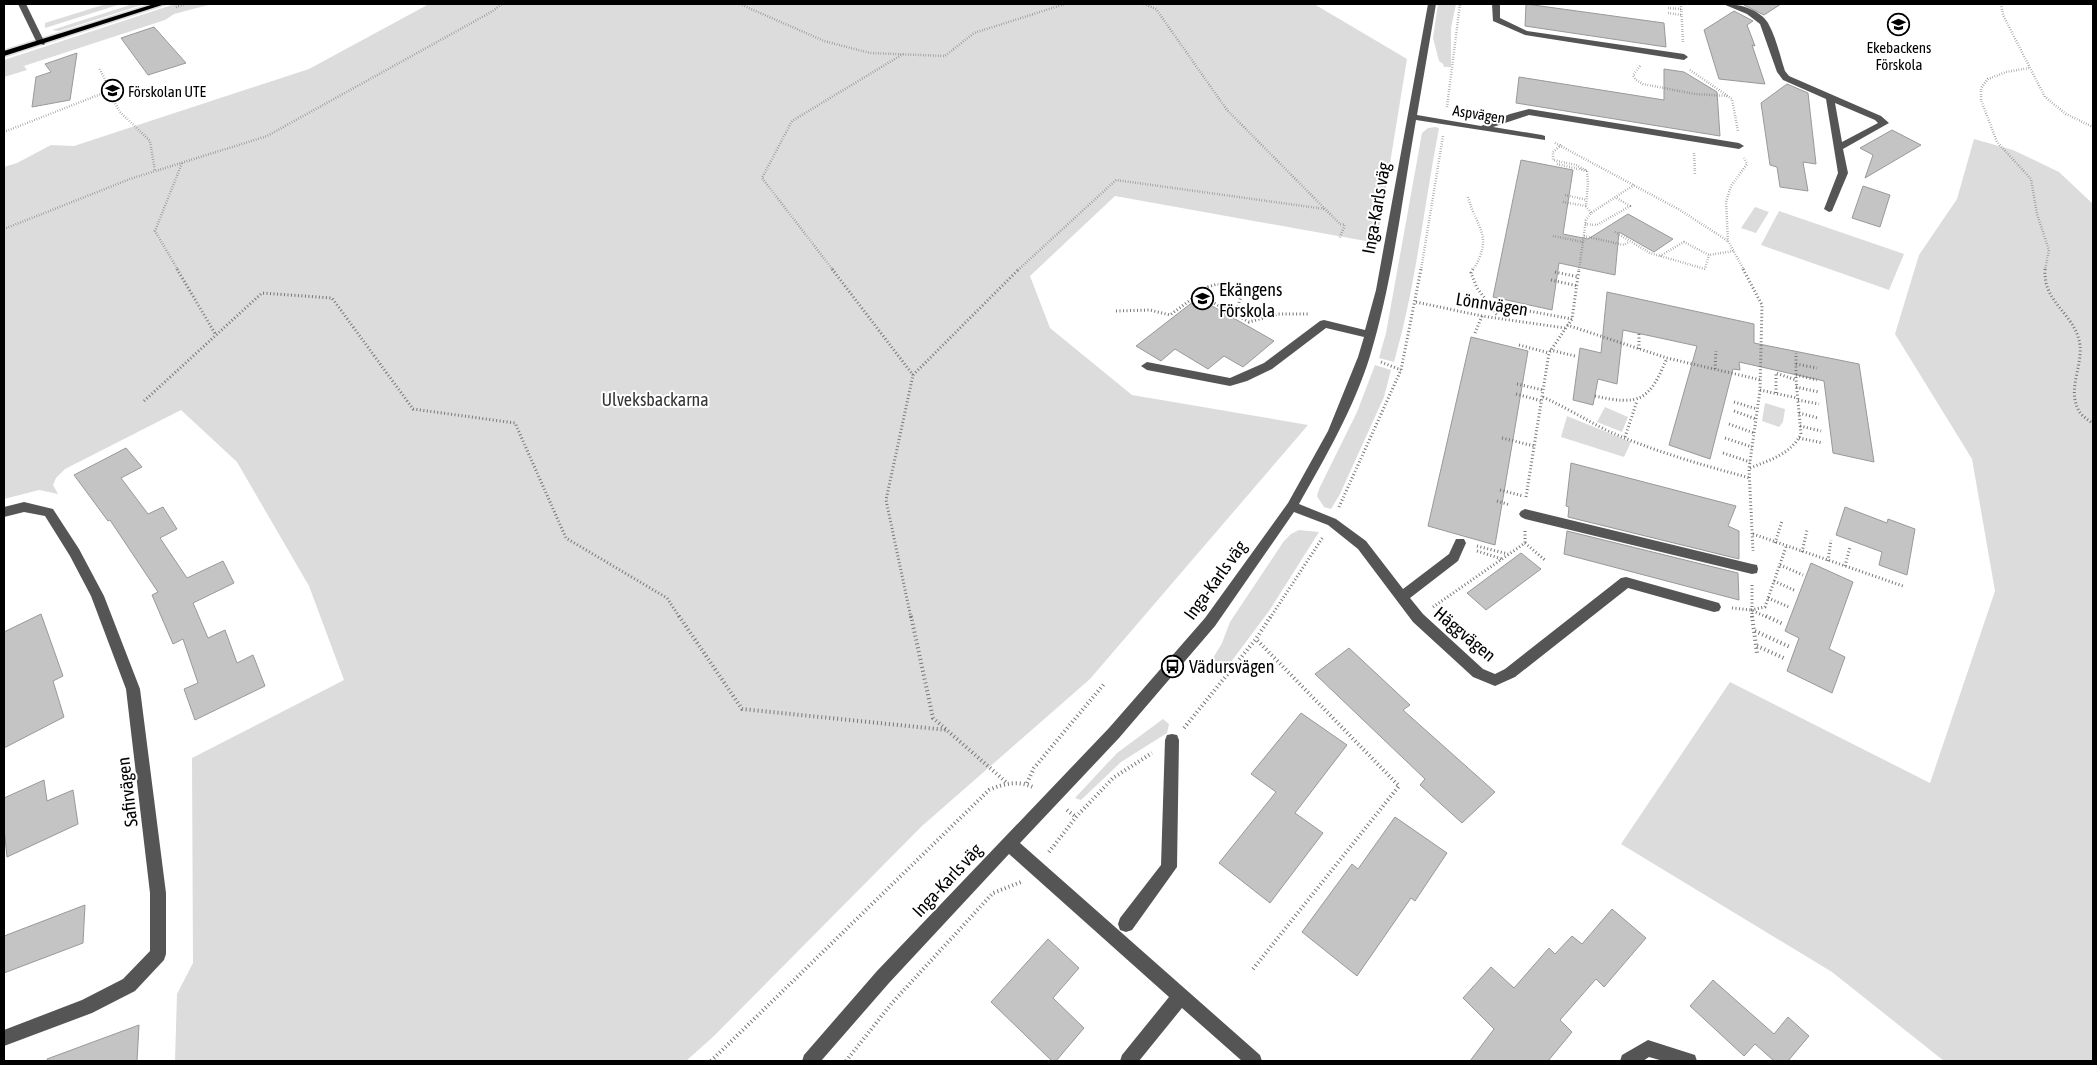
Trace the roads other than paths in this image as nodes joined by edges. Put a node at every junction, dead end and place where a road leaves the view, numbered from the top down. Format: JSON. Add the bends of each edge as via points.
{"nodes":[{"id":1,"x":22,"y":4,"type":"edge"},
{"id":2,"x":161,"y":4,"type":"edge"},
{"id":3,"x":1432,"y":4,"type":"edge"},
{"id":4,"x":1496,"y":4,"type":"edge"},
{"id":5,"x":1726,"y":4,"type":"edge"},
{"id":6,"x":1750,"y":8,"type":"edge"},
{"id":7,"x":41,"y":42,"type":"junction"},
{"id":8,"x":4,"y":54,"type":"edge"},
{"id":9,"x":1684,"y":57,"type":"road end"},
{"id":10,"x":1830,"y":98,"type":"junction"},
{"id":11,"x":1411,"y":117,"type":"junction"},
{"id":12,"x":1483,"y":128,"type":"junction"},
{"id":13,"x":1542,"y":138,"type":"road end"},
{"id":14,"x":1739,"y":146,"type":"road end"},
{"id":15,"x":1838,"y":148,"type":"junction"},
{"id":16,"x":1829,"y":209,"type":"dead end"},
{"id":17,"x":1370,"y":335,"type":"junction"},
{"id":18,"x":1147,"y":366,"type":"dead end"},
{"id":19,"x":1292,"y":506,"type":"junction"},
{"id":20,"x":4,"y":512,"type":"edge"},
{"id":21,"x":1525,"y":514,"type":"dead end"},
{"id":22,"x":1468,"y":546,"type":"road end"},
{"id":23,"x":1752,"y":569,"type":"road end"},
{"id":24,"x":1402,"y":597,"type":"junction"},
{"id":25,"x":1714,"y":606,"type":"dead end"},
{"id":26,"x":1172,"y":740,"type":"dead end"},
{"id":27,"x":1008,"y":843,"type":"junction"},
{"id":28,"x":1126,"y":924,"type":"dead end"},
{"id":29,"x":1180,"y":997,"type":"junction"},
{"id":30,"x":4,"y":1038,"type":"edge"},
{"id":31,"x":810,"y":1061,"type":"edge"},
{"id":32,"x":1128,"y":1061,"type":"edge"},
{"id":33,"x":1254,"y":1061,"type":"edge"},
{"id":34,"x":1628,"y":1061,"type":"edge"},
{"id":35,"x":1689,"y":1061,"type":"edge"}],
"edges":[{"from":1,"to":7,"type":"street"},
{"from":2,"to":7,"type":"main road"},
{"from":3,"to":11,"type":"street","name":"Inga-Karls väg"},
{"from":4,"to":9,"type":"street","via":[[1496,19],[1525,33]]},
{"from":5,"to":6,"type":"street"},
{"from":6,"to":10,"type":"street","via":[[1764,23],[1786,78]]},
{"from":7,"to":8,"type":"main road"},
{"from":10,"to":15,"type":"street"},
{"from":10,"to":15,"type":"street","via":[[1884,123]]},
{"from":11,"to":12,"type":"street","name":"Aspvägen"},
{"from":11,"to":17,"type":"street","name":"Inga-Karls väg"},
{"from":12,"to":13,"type":"street","name":"Aspvägen"},
{"from":12,"to":14,"type":"street","via":[[1529,112]]},
{"from":15,"to":16,"type":"street","via":[[1843,173]]},
{"from":17,"to":18,"type":"street","via":[[1323,320],[1262,370],[1244,380],[1230,382]]},
{"from":17,"to":19,"type":"street","name":"Inga-Karls väg","via":[[1334,431]]},
{"from":19,"to":24,"type":"street","name":"Häggvägen","via":[[1332,522],[1362,545]]},
{"from":19,"to":27,"type":"street","name":"Inga-Karls väg","via":[[1210,622],[1132,714]]},
{"from":20,"to":30,"type":"street","name":"Safirvägen","via":[[24,507],[49,512],[76,553],[97,596],[134,688],[157,884],[158,954],[129,985],[86,1006]]},
{"from":21,"to":23,"type":"street"},
{"from":22,"to":24,"type":"street"},
{"from":24,"to":25,"type":"street","name":"Häggvägen","via":[[1418,618],[1478,673],[1495,680],[1510,674],[1626,582]]},
{"from":26,"to":28,"type":"street","via":[[1169,867]]},
{"from":27,"to":29,"type":"street"},
{"from":27,"to":31,"type":"street","name":"Inga-Karls väg","via":[[882,977]]},
{"from":29,"to":32,"type":"street"},
{"from":29,"to":33,"type":"street"},
{"from":34,"to":35,"type":"street","via":[[1648,1048]]}]}
